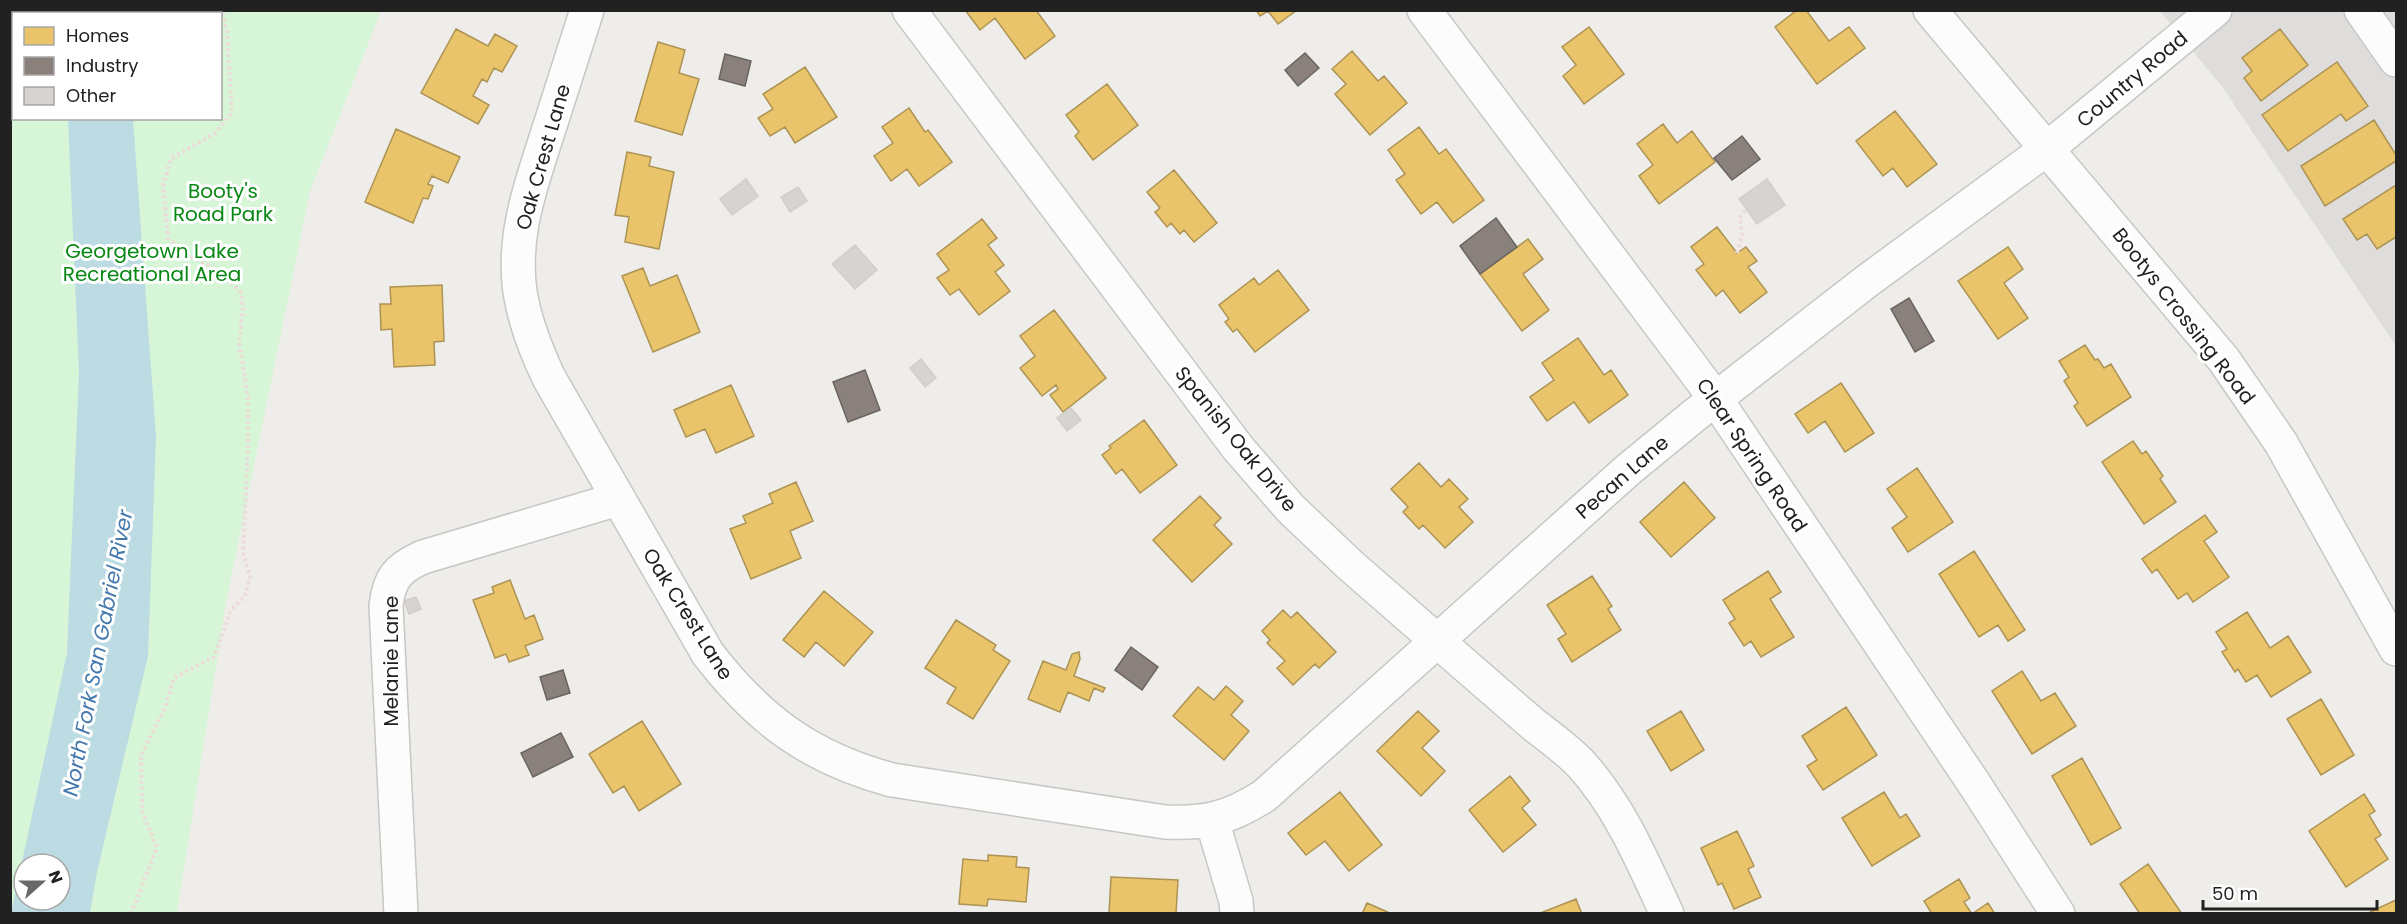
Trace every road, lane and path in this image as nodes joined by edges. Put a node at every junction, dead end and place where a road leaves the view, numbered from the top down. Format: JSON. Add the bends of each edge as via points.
{"nodes":[{"id":1,"x":222,"y":10,"type":"edge"},
{"id":2,"x":587,"y":10,"type":"edge"},
{"id":3,"x":909,"y":10,"type":"edge"},
{"id":4,"x":1424,"y":10,"type":"edge"},
{"id":5,"x":1930,"y":10,"type":"edge"},
{"id":6,"x":2215,"y":10,"type":"edge"},
{"id":7,"x":2361,"y":10,"type":"edge"},
{"id":8,"x":2397,"y":60,"type":"edge"},
{"id":9,"x":2048,"y":148,"type":"junction"},
{"id":10,"x":1746,"y":209,"type":"dead end"},
{"id":11,"x":1737,"y":253,"type":"dead end"},
{"id":12,"x":1715,"y":398,"type":"junction"},
{"id":13,"x":618,"y":499,"type":"junction"},
{"id":14,"x":1438,"y":640,"type":"junction"},
{"id":15,"x":2397,"y":649,"type":"edge"},
{"id":16,"x":1212,"y":820,"type":"junction"},
{"id":17,"x":131,"y":914,"type":"edge"},
{"id":18,"x":401,"y":914,"type":"edge"},
{"id":19,"x":1237,"y":914,"type":"edge"},
{"id":20,"x":1667,"y":914,"type":"edge"},
{"id":21,"x":2058,"y":914,"type":"edge"}],
"edges":[{"from":1,"to":17,"type":"path","via":[[232,113],[215,133],[171,159],[163,185],[168,238],[190,256],[214,268],[241,292],[239,343],[248,397],[243,552],[250,577],[245,596],[231,610],[214,657],[174,678],[165,708],[141,755],[142,811],[157,848]]},
{"from":2,"to":13,"type":"street","name":"Oak Crest Lane","via":[[527,198],[519,253],[520,290],[533,344]]},
{"from":3,"to":14,"type":"street","name":"Spanish Oak Drive","via":[[1238,448],[1291,509]]},
{"from":4,"to":12,"type":"street","name":"Clear Spring Road"},
{"from":5,"to":9,"type":"street","name":"Bootys Crossing Road"},
{"from":6,"to":9,"type":"street","name":"Country Road"},
{"from":7,"to":8,"type":"street"},
{"from":9,"to":12,"type":"street","name":"Pecan Lane"},
{"from":9,"to":15,"type":"street","name":"Bootys Crossing Road","via":[[2224,360],[2281,443]]},
{"from":10,"to":11,"type":"path","via":[[1740,218],[1742,235]]},
{"from":12,"to":14,"type":"street","name":"Pecan Lane","via":[[1629,469]]},
{"from":12,"to":21,"type":"street","name":"Clear Spring Road"},
{"from":13,"to":16,"type":"street","name":"Oak Crest Lane","via":[[708,654],[733,686],[796,740],[833,760],[892,780],[1165,822]]},
{"from":13,"to":18,"type":"street","name":"Melanie Lane","via":[[423,557],[397,573],[386,606]]},
{"from":14,"to":16,"type":"street","name":"Pecan Lane","via":[[1264,796],[1242,810]]},
{"from":14,"to":20,"type":"street","name":"Spanish Oak Drive","via":[[1565,749],[1605,793],[1635,844]]},
{"from":16,"to":19,"type":"street"}]}
